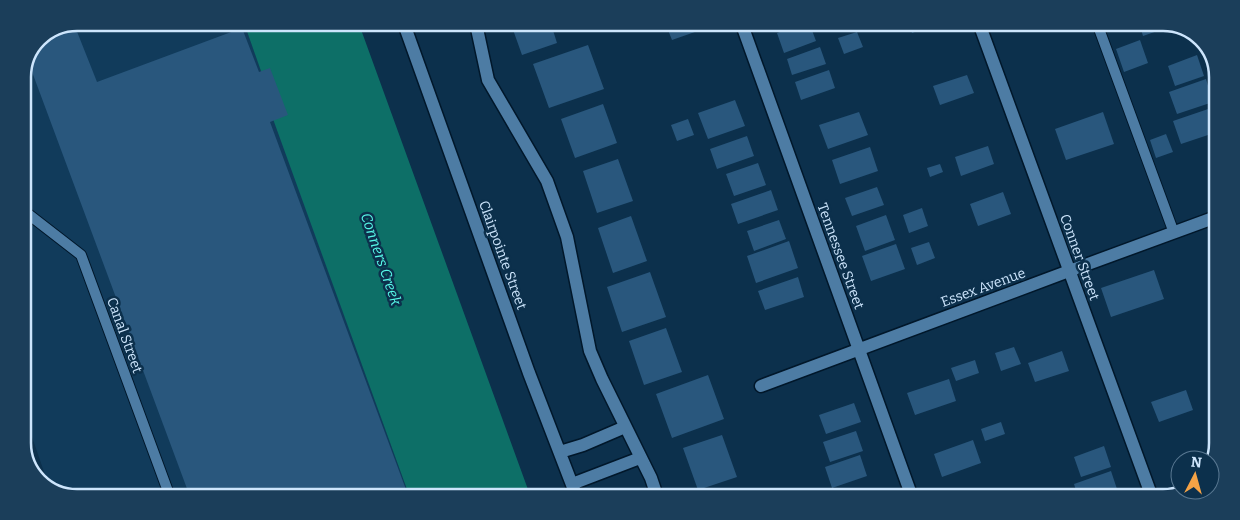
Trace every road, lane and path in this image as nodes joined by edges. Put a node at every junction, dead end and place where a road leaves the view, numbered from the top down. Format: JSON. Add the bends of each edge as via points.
{"nodes":[{"id":1,"x":407,"y":31,"type":"edge"},
{"id":2,"x":478,"y":31,"type":"edge"},
{"id":3,"x":744,"y":31,"type":"edge"},
{"id":4,"x":982,"y":31,"type":"edge"},
{"id":5,"x":1100,"y":31,"type":"edge"},
{"id":6,"x":31,"y":216,"type":"edge"},
{"id":7,"x":1209,"y":220,"type":"edge"},
{"id":8,"x":1174,"y":233,"type":"junction"},
{"id":9,"x":1069,"y":271,"type":"junction"},
{"id":10,"x":859,"y":349,"type":"junction"},
{"id":11,"x":761,"y":386,"type":"dead end"},
{"id":12,"x":625,"y":428,"type":"junction"},
{"id":13,"x":560,"y":452,"type":"junction"},
{"id":14,"x":640,"y":458,"type":"junction"},
{"id":15,"x":167,"y":489,"type":"edge"},
{"id":16,"x":574,"y":489,"type":"edge"},
{"id":17,"x":576,"y":489,"type":"edge"},
{"id":18,"x":655,"y":489,"type":"edge"},
{"id":19,"x":909,"y":489,"type":"edge"},
{"id":20,"x":1149,"y":489,"type":"edge"}],
"edges":[{"from":1,"to":13,"type":"street","name":"Clairpointe Street"},
{"from":2,"to":12,"type":"street","via":[[488,80],[547,181],[566,237],[590,351]]},
{"from":3,"to":10,"type":"street","name":"Tennessee Street"},
{"from":4,"to":9,"type":"street","name":"Conner Street"},
{"from":5,"to":8,"type":"lane"},
{"from":6,"to":15,"type":"lane","name":"Canal Street","via":[[81,256]]},
{"from":7,"to":8,"type":"street","name":"Essex Avenue"},
{"from":8,"to":9,"type":"street","name":"Essex Avenue"},
{"from":9,"to":10,"type":"street","name":"Essex Avenue"},
{"from":9,"to":20,"type":"street","name":"Conner Street"},
{"from":10,"to":11,"type":"street","name":"Essex Avenue"},
{"from":10,"to":19,"type":"street","name":"Tennessee Street"},
{"from":12,"to":13,"type":"street"},
{"from":12,"to":14,"type":"street"},
{"from":13,"to":16,"type":"street","name":"Clairpointe Street"},
{"from":14,"to":17,"type":"street"},
{"from":14,"to":18,"type":"street"}]}
